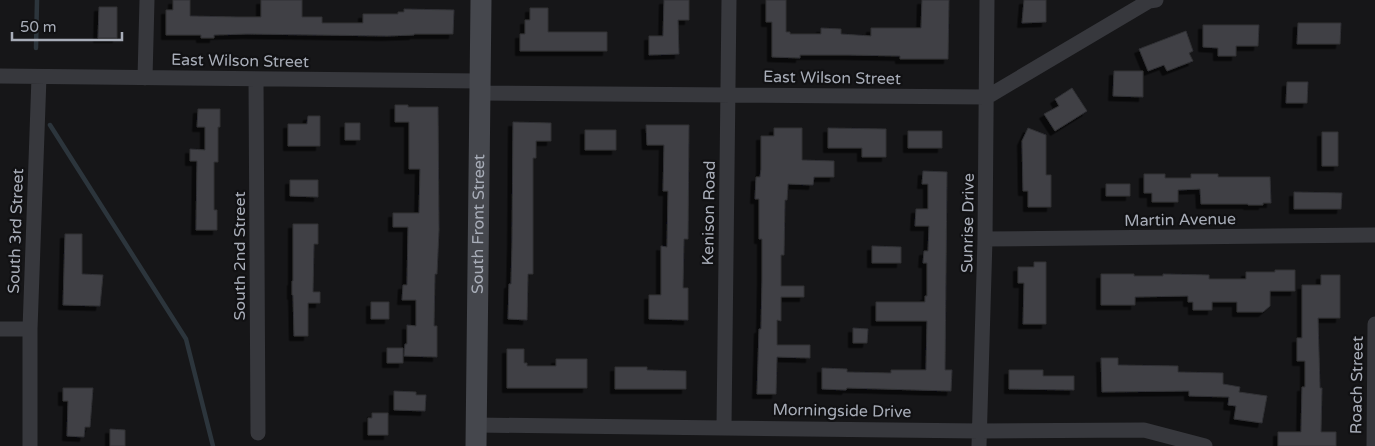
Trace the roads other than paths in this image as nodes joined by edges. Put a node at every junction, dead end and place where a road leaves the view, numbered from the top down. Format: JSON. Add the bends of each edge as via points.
{"nodes":[{"id":1,"x":147,"y":0,"type":"edge"},
{"id":2,"x":481,"y":0,"type":"edge"},
{"id":3,"x":729,"y":0,"type":"edge"},
{"id":4,"x":987,"y":0,"type":"edge"},
{"id":5,"x":1156,"y":0,"type":"edge"},
{"id":6,"x":0,"y":76,"type":"edge"},
{"id":7,"x":38,"y":77,"type":"junction"},
{"id":8,"x":145,"y":78,"type":"junction"},
{"id":9,"x":256,"y":78,"type":"junction"},
{"id":10,"x":480,"y":87,"type":"junction"},
{"id":11,"x":728,"y":94,"type":"junction"},
{"id":12,"x":987,"y":97,"type":"junction"},
{"id":13,"x":1375,"y":236,"type":"edge"},
{"id":14,"x":985,"y":239,"type":"junction"},
{"id":15,"x":1375,"y":324,"type":"edge"},
{"id":16,"x":0,"y":329,"type":"edge"},
{"id":17,"x":30,"y":329,"type":"junction"},
{"id":18,"x":477,"y":425,"type":"junction"},
{"id":19,"x":724,"y":427,"type":"junction"},
{"id":20,"x":979,"y":430,"type":"junction"},
{"id":21,"x":258,"y":432,"type":"dead end"},
{"id":22,"x":30,"y":446,"type":"edge"},
{"id":23,"x":476,"y":446,"type":"edge"},
{"id":24,"x":979,"y":446,"type":"edge"},
{"id":25,"x":1205,"y":446,"type":"edge"},
{"id":26,"x":1374,"y":446,"type":"edge"}],
"edges":[{"from":1,"to":8,"type":"street"},
{"from":2,"to":10,"type":"street","name":"South Front Street"},
{"from":3,"to":11,"type":"street","name":"Kenison Road"},
{"from":4,"to":12,"type":"street","name":"Sunrise Drive"},
{"from":5,"to":12,"type":"street","via":[[1149,1]]},
{"from":6,"to":7,"type":"street","name":"East Wilson Street"},
{"from":7,"to":8,"type":"street","name":"East Wilson Street"},
{"from":7,"to":17,"type":"street","name":"South 3rd Street"},
{"from":8,"to":9,"type":"street","name":"East Wilson Street"},
{"from":9,"to":10,"type":"street","name":"East Wilson Street"},
{"from":9,"to":21,"type":"street","name":"South 2nd Street"},
{"from":10,"to":11,"type":"street","name":"East Wilson Street"},
{"from":10,"to":18,"type":"street","name":"South Front Street"},
{"from":11,"to":12,"type":"street","name":"East Wilson Street"},
{"from":11,"to":19,"type":"street","name":"Kenison Road"},
{"from":12,"to":14,"type":"street","name":"Sunrise Drive"},
{"from":13,"to":14,"type":"street","name":"Martin Avenue"},
{"from":14,"to":20,"type":"street","name":"Sunrise Drive"},
{"from":15,"to":26,"type":"street","name":"Roach Street"},
{"from":16,"to":17,"type":"street"},
{"from":17,"to":22,"type":"street","name":"South 3rd Street"},
{"from":18,"to":19,"type":"street","name":"Morningside Drive"},
{"from":18,"to":23,"type":"street","name":"South Front Street"},
{"from":19,"to":20,"type":"street","name":"Morningside Drive"},
{"from":20,"to":24,"type":"street","name":"Sunrise Drive"},
{"from":20,"to":25,"type":"street","name":"Morningside Drive","via":[[1144,430]]}]}
